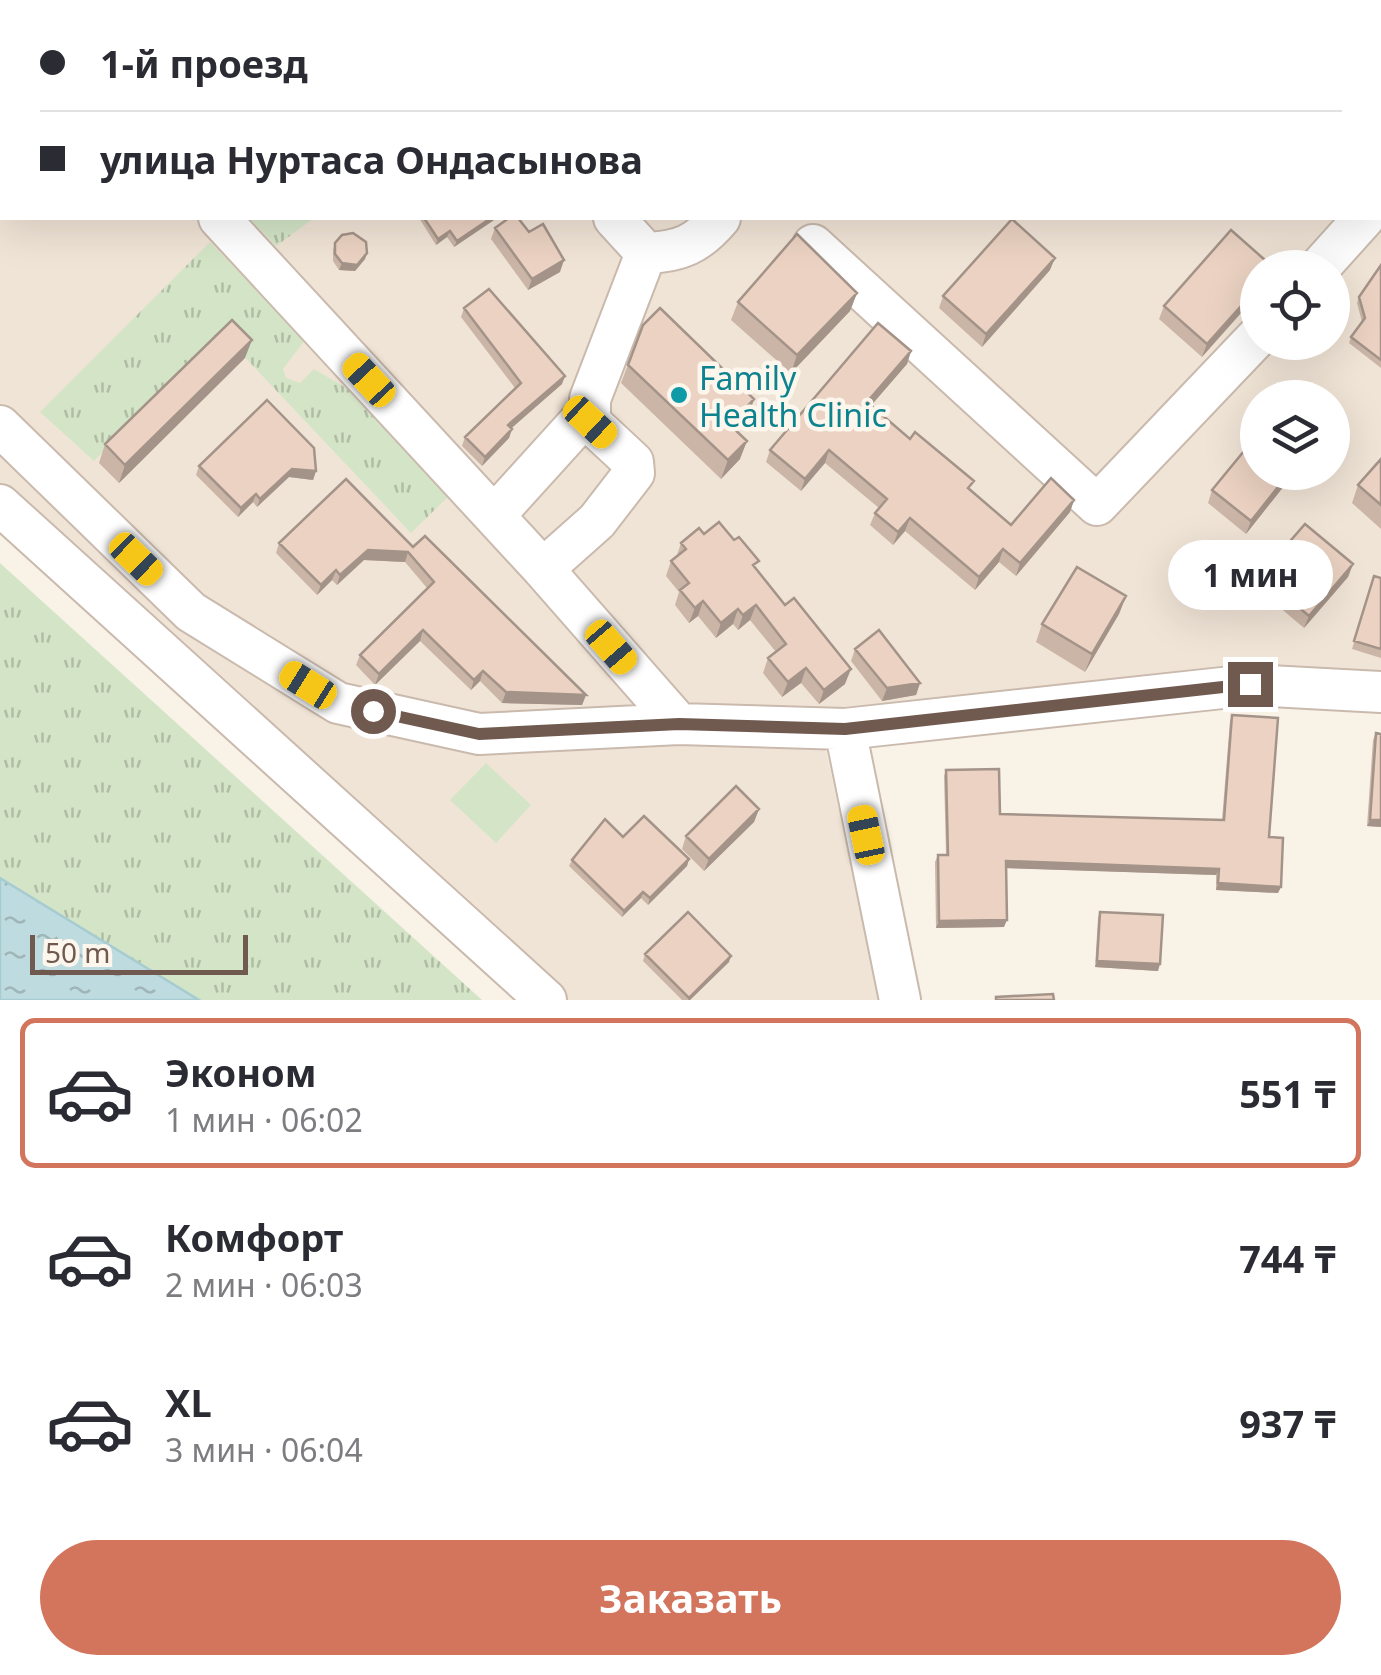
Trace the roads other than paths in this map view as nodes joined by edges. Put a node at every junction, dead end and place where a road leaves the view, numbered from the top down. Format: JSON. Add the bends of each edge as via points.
{"nodes":[{"id":1,"x":221,"y":220,"type":"edge"},
{"id":2,"x":616,"y":220,"type":"edge"},
{"id":3,"x":718,"y":220,"type":"edge"},
{"id":4,"x":1362,"y":220,"type":"edge"},
{"id":5,"x":812,"y":246,"type":"edge"},
{"id":6,"x":1335,"y":250,"type":"edge"},
{"id":7,"x":646,"y":253,"type":"junction"},
{"id":8,"x":1240,"y":356,"type":"edge"},
{"id":9,"x":590,"y":422,"type":"junction"},
{"id":10,"x":0,"y":426,"type":"edge"},
{"id":11,"x":0,"y":504,"type":"edge"},
{"id":12,"x":494,"y":516,"type":"junction"},
{"id":13,"x":543,"y":569,"type":"junction"},
{"id":14,"x":1381,"y":692,"type":"edge"},
{"id":15,"x":679,"y":724,"type":"junction"},
{"id":16,"x":845,"y":729,"type":"junction"},
{"id":17,"x":546,"y":1000,"type":"edge"},
{"id":18,"x":900,"y":1000,"type":"edge"}],
"edges":[{"from":1,"to":12,"type":"street"},
{"from":2,"to":7,"type":"street"},
{"from":3,"to":7,"type":"street","via":[[701,240],[673,252]]},
{"from":4,"to":6,"type":"street"},
{"from":5,"to":8,"type":"street","via":[[1097,505]]},
{"from":7,"to":9,"type":"street","via":[[590,400]]},
{"from":9,"to":12,"type":"street","via":[[582,420]]},
{"from":9,"to":13,"type":"street","via":[[633,462],[634,473],[597,521]]},
{"from":10,"to":15,"type":"street","via":[[191,612],[338,703],[479,734]]},
{"from":11,"to":17,"type":"street"},
{"from":12,"to":13,"type":"street"},
{"from":13,"to":15,"type":"street"},
{"from":14,"to":16,"type":"street","via":[[1250,684]]},
{"from":15,"to":16,"type":"street"},
{"from":16,"to":18,"type":"street"}]}
